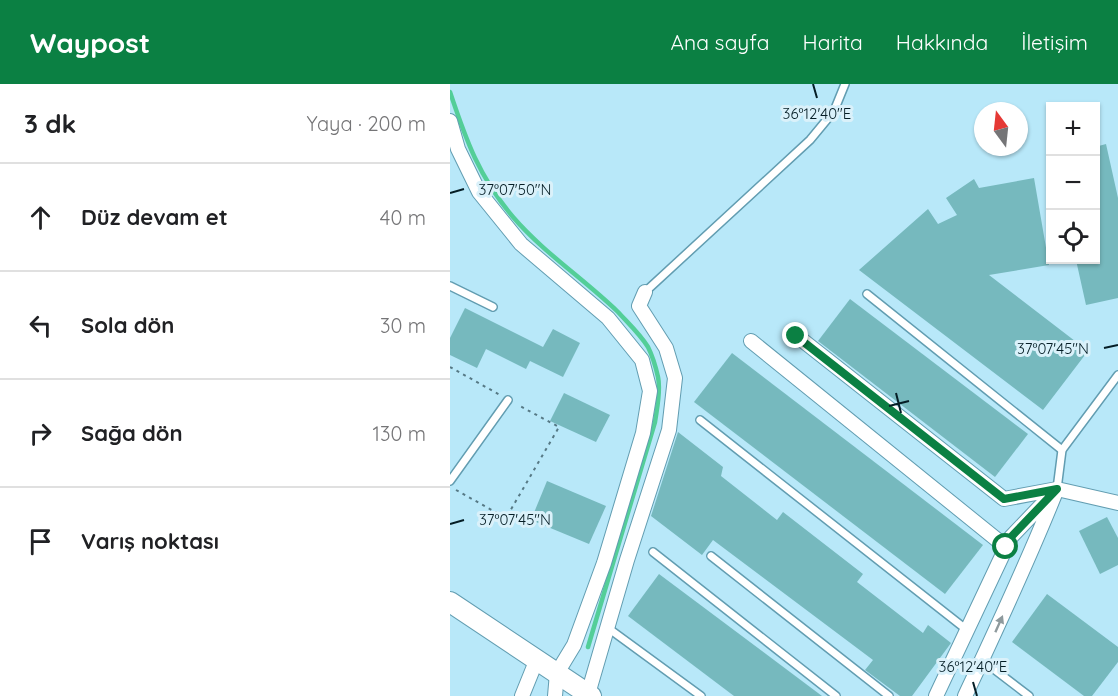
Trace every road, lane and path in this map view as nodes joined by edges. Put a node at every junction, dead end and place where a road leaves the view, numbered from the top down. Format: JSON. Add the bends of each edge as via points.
{"nodes":[{"id":1,"x":845,"y":84,"type":"edge"},
{"id":2,"x":450,"y":121,"type":"edge"},
{"id":3,"x":450,"y":286,"type":"edge"},
{"id":4,"x":645,"y":292,"type":"joint"},
{"id":5,"x":867,"y":294,"type":"dead end"},
{"id":6,"x":493,"y":307,"type":"dead end"},
{"id":7,"x":796,"y":336,"type":"dead end"},
{"id":8,"x":751,"y":341,"type":"dead end"},
{"id":9,"x":450,"y":367,"type":"edge"},
{"id":10,"x":1118,"y":375,"type":"edge"},
{"id":11,"x":508,"y":400,"type":"junction"},
{"id":12,"x":700,"y":420,"type":"dead end"},
{"id":13,"x":1062,"y":450,"type":"junction"},
{"id":14,"x":450,"y":481,"type":"edge"},
{"id":15,"x":450,"y":487,"type":"edge"},
{"id":16,"x":1057,"y":489,"type":"junction"},
{"id":17,"x":1118,"y":503,"type":"edge"},
{"id":18,"x":1006,"y":547,"type":"junction"},
{"id":19,"x":653,"y":552,"type":"dead end"},
{"id":20,"x":711,"y":556,"type":"dead end"},
{"id":21,"x":450,"y":603,"type":"edge"},
{"id":22,"x":608,"y":628,"type":"junction"},
{"id":23,"x":967,"y":630,"type":"junction"},
{"id":24,"x":537,"y":659,"type":"junction"},
{"id":25,"x":982,"y":660,"type":"junction"},
{"id":26,"x":557,"y":672,"type":"junction"},
{"id":27,"x":590,"y":695,"type":"edge"},
{"id":28,"x":522,"y":696,"type":"edge"},
{"id":29,"x":555,"y":696,"type":"edge"},
{"id":30,"x":700,"y":696,"type":"edge"},
{"id":31,"x":836,"y":696,"type":"edge"},
{"id":32,"x":889,"y":696,"type":"edge"},
{"id":33,"x":936,"y":696,"type":"edge"},
{"id":34,"x":965,"y":696,"type":"edge"},
{"id":35,"x":1029,"y":696,"type":"edge"}],
"edges":[{"from":1,"to":4,"type":"lane","via":[[834,111],[810,140]]},
{"from":2,"to":26,"type":"street","via":[[458,149],[479,192],[521,244],[608,318],[642,360],[650,391],[643,433],[604,563],[574,645]]},
{"from":3,"to":6,"type":"lane"},
{"from":4,"to":22,"type":"street","via":[[639,306],[666,348],[675,378],[669,429]]},
{"from":5,"to":13,"type":"lane"},
{"from":7,"to":16,"type":"street","via":[[1004,499]]},
{"from":8,"to":18,"type":"street"},
{"from":9,"to":11,"type":"path"},
{"from":10,"to":13,"type":"lane"},
{"from":11,"to":14,"type":"lane"},
{"from":11,"to":15,"type":"path","via":[[559,427],[506,518]]},
{"from":12,"to":23,"type":"lane"},
{"from":13,"to":16,"type":"lane"},
{"from":16,"to":17,"type":"street"},
{"from":16,"to":18,"type":"street"},
{"from":25,"to":16,"type":"street","one_way":true},
{"from":18,"to":23,"type":"street"},
{"from":19,"to":31,"type":"lane"},
{"from":20,"to":32,"type":"lane"},
{"from":21,"to":24,"type":"main road"},
{"from":22,"to":27,"type":"street"},
{"from":22,"to":30,"type":"lane"},
{"from":23,"to":33,"type":"street"},
{"from":24,"to":26,"type":"main road"},
{"from":24,"to":28,"type":"street"},
{"from":25,"to":34,"type":"street"},
{"from":25,"to":35,"type":"lane"},
{"from":26,"to":27,"type":"main road"},
{"from":26,"to":29,"type":"street"}]}
